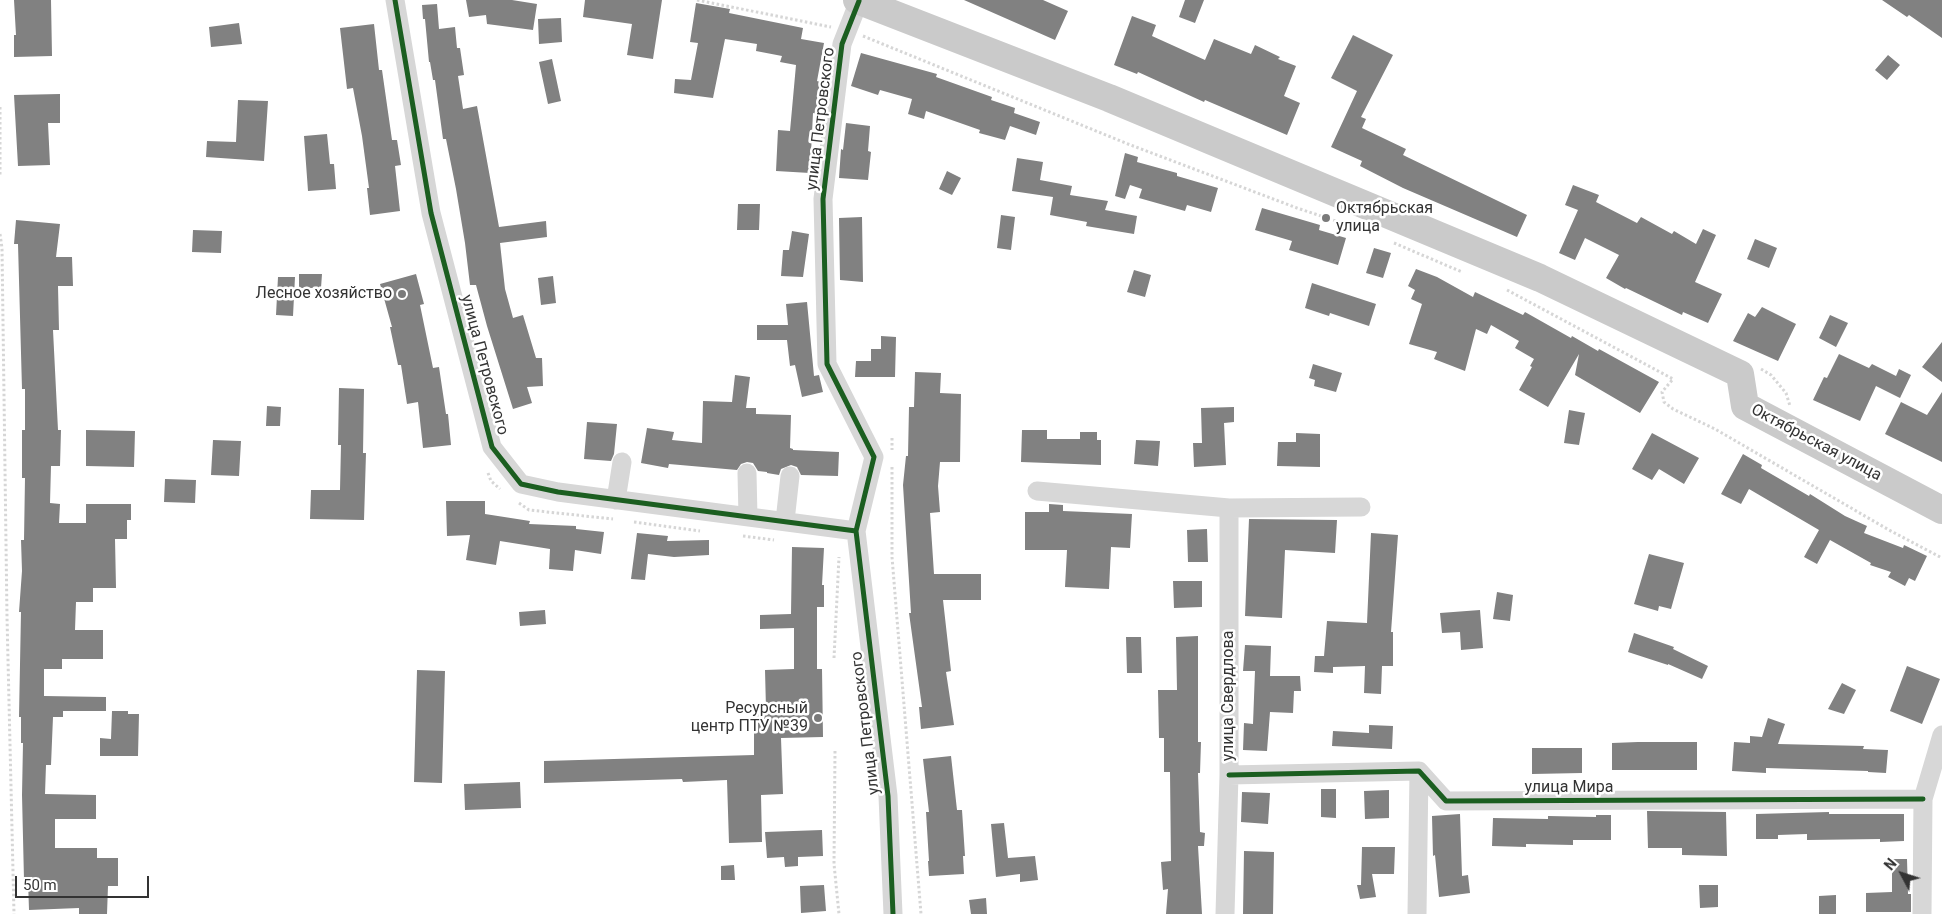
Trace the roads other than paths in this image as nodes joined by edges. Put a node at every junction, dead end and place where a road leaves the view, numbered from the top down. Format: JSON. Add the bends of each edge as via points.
{"nodes":[{"id":1,"x":395,"y":0,"type":"edge"},
{"id":2,"x":858,"y":0,"type":"edge"},
{"id":3,"x":622,"y":462,"type":"dead end"},
{"id":4,"x":747,"y":473,"type":"dead end"},
{"id":5,"x":790,"y":476,"type":"dead end"},
{"id":6,"x":1037,"y":491,"type":"dead end"},
{"id":7,"x":616,"y":500,"type":"junction"},
{"id":8,"x":1361,"y":506,"type":"dead end"},
{"id":9,"x":1229,"y":508,"type":"junction"},
{"id":10,"x":1942,"y":510,"type":"edge"},
{"id":11,"x":748,"y":517,"type":"junction"},
{"id":12,"x":785,"y":522,"type":"junction"},
{"id":13,"x":856,"y":531,"type":"junction"},
{"id":14,"x":1942,"y":735,"type":"edge"},
{"id":15,"x":1419,"y":771,"type":"junction"},
{"id":16,"x":1229,"y":774,"type":"junction"},
{"id":17,"x":1923,"y":799,"type":"junction"},
{"id":18,"x":1922,"y":913,"type":"edge"},
{"id":19,"x":893,"y":914,"type":"edge"},
{"id":20,"x":1224,"y":914,"type":"edge"},
{"id":21,"x":1417,"y":914,"type":"edge"}],
"edges":[{"from":1,"to":7,"type":"street","name":"улица Петровского","via":[[431,213],[492,447],[522,484]]},
{"from":2,"to":10,"type":"main road","name":"Октябрьская улица","via":[[1109,98],[1540,278],[1740,374],[1745,406]]},
{"from":2,"to":13,"type":"street","name":"улица Петровского","via":[[842,44],[823,199],[827,364],[874,457]]},
{"from":3,"to":7,"type":"street"},
{"from":4,"to":11,"type":"street"},
{"from":5,"to":12,"type":"street"},
{"from":6,"to":9,"type":"street"},
{"from":7,"to":11,"type":"street","name":"улица Петровского"},
{"from":8,"to":9,"type":"street"},
{"from":9,"to":16,"type":"street","name":"улица Свердлова"},
{"from":11,"to":12,"type":"street","name":"улица Петровского"},
{"from":12,"to":13,"type":"street","name":"улица Петровского"},
{"from":13,"to":19,"type":"street","name":"улица Петровского","via":[[888,796]]},
{"from":14,"to":17,"type":"street"},
{"from":15,"to":16,"type":"street"},
{"from":15,"to":17,"type":"street","name":"улица Мира","via":[[1446,801]]},
{"from":15,"to":21,"type":"street"},
{"from":16,"to":20,"type":"street","name":"улица Свердлова"},
{"from":17,"to":18,"type":"street"}]}
